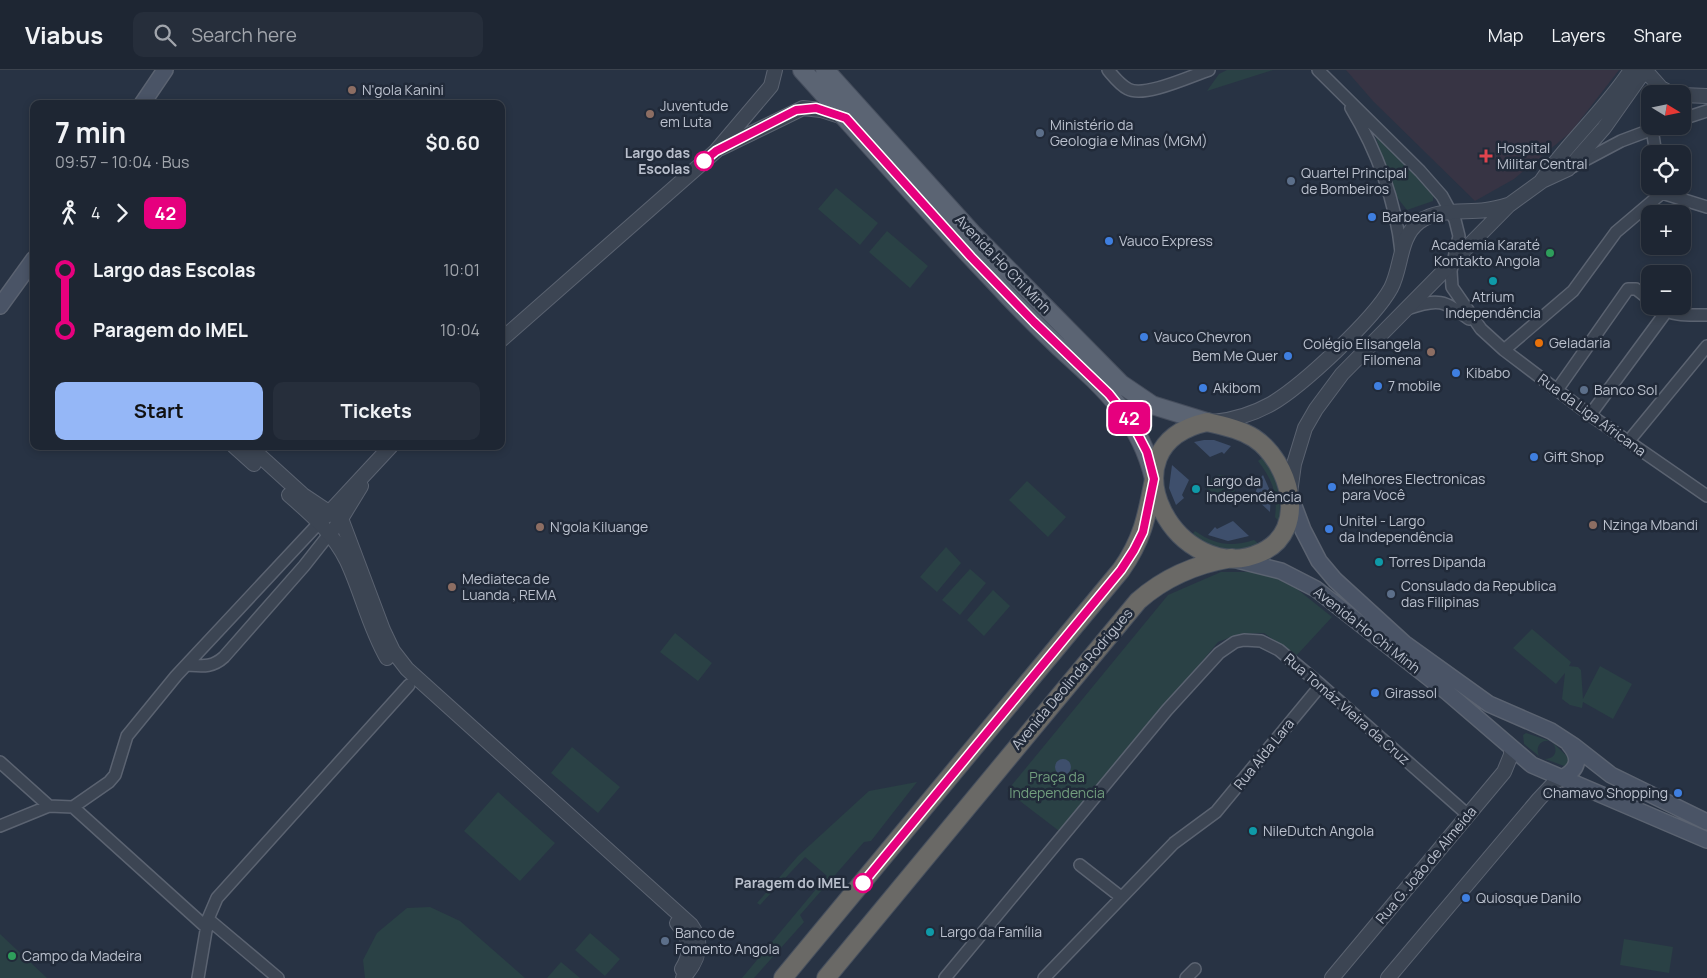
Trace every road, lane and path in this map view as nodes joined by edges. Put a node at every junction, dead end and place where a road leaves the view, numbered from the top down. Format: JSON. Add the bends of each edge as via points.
{"nodes":[{"id":1,"x":165,"y":70,"type":"edge"},
{"id":2,"x":775,"y":70,"type":"edge"},
{"id":3,"x":802,"y":70,"type":"edge"},
{"id":4,"x":825,"y":70,"type":"edge"},
{"id":5,"x":1108,"y":70,"type":"edge"},
{"id":6,"x":1209,"y":70,"type":"edge"},
{"id":7,"x":1631,"y":70,"type":"edge"},
{"id":8,"x":1645,"y":70,"type":"edge"},
{"id":9,"x":1318,"y":71,"type":"edge"},
{"id":10,"x":1658,"y":85,"type":"edge"},
{"id":11,"x":1342,"y":94,"type":"junction"},
{"id":12,"x":1691,"y":95,"type":"edge"},
{"id":13,"x":1707,"y":96,"type":"edge"},
{"id":14,"x":145,"y":100,"type":"edge"},
{"id":15,"x":1707,"y":111,"type":"edge"},
{"id":16,"x":1691,"y":116,"type":"edge"},
{"id":17,"x":846,"y":118,"type":"junction"},
{"id":18,"x":1641,"y":134,"type":"edge"},
{"id":19,"x":716,"y":151,"type":"junction"},
{"id":20,"x":1568,"y":169,"type":"junction"},
{"id":21,"x":1542,"y":181,"type":"junction"},
{"id":22,"x":1657,"y":195,"type":"edge"},
{"id":23,"x":1675,"y":195,"type":"edge"},
{"id":24,"x":1509,"y":205,"type":"junction"},
{"id":25,"x":1707,"y":207,"type":"edge"},
{"id":26,"x":1451,"y":212,"type":"junction"},
{"id":27,"x":1402,"y":254,"type":"junction"},
{"id":28,"x":1455,"y":258,"type":"junction"},
{"id":29,"x":30,"y":266,"type":"edge"},
{"id":30,"x":1641,"y":293,"type":"edge"},
{"id":31,"x":0,"y":306,"type":"edge"},
{"id":32,"x":1403,"y":311,"type":"junction"},
{"id":33,"x":1658,"y":315,"type":"edge"},
{"id":34,"x":1691,"y":315,"type":"edge"},
{"id":35,"x":1707,"y":315,"type":"edge"},
{"id":36,"x":1481,"y":328,"type":"junction"},
{"id":37,"x":505,"y":336,"type":"edge"},
{"id":38,"x":1707,"y":346,"type":"edge"},
{"id":39,"x":1504,"y":350,"type":"junction"},
{"id":40,"x":1557,"y":390,"type":"junction"},
{"id":41,"x":1590,"y":415,"type":"junction"},
{"id":42,"x":1207,"y":422,"type":"junction"},
{"id":43,"x":1628,"y":442,"type":"junction"},
{"id":44,"x":238,"y":450,"type":"edge"},
{"id":45,"x":253,"y":450,"type":"edge"},
{"id":46,"x":387,"y":450,"type":"edge"},
{"id":47,"x":388,"y":450,"type":"edge"},
{"id":48,"x":1154,"y":479,"type":"junction"},
{"id":49,"x":357,"y":492,"type":"junction"},
{"id":50,"x":1290,"y":496,"type":"junction"},
{"id":51,"x":1707,"y":496,"type":"edge"},
{"id":52,"x":330,"y":512,"type":"junction"},
{"id":53,"x":342,"y":521,"type":"junction"},
{"id":54,"x":319,"y":522,"type":"junction"},
{"id":55,"x":330,"y":533,"type":"junction"},
{"id":56,"x":353,"y":549,"type":"junction"},
{"id":57,"x":1232,"y":558,"type":"junction"},
{"id":58,"x":187,"y":664,"type":"junction"},
{"id":59,"x":1322,"y":684,"type":"junction"},
{"id":60,"x":410,"y":685,"type":"junction"},
{"id":61,"x":1533,"y":724,"type":"junction"},
{"id":62,"x":1565,"y":740,"type":"junction"},
{"id":63,"x":1511,"y":748,"type":"junction"},
{"id":64,"x":0,"y":762,"type":"edge"},
{"id":65,"x":1562,"y":778,"type":"junction"},
{"id":66,"x":49,"y":806,"type":"junction"},
{"id":67,"x":73,"y":807,"type":"junction"},
{"id":68,"x":1468,"y":815,"type":"junction"},
{"id":69,"x":1707,"y":822,"type":"edge"},
{"id":70,"x":0,"y":826,"type":"edge"},
{"id":71,"x":1707,"y":840,"type":"edge"},
{"id":72,"x":1080,"y":865,"type":"dead end"},
{"id":73,"x":1121,"y":897,"type":"junction"},
{"id":74,"x":208,"y":923,"type":"junction"},
{"id":75,"x":1195,"y":969,"type":"dead end"},
{"id":76,"x":198,"y":978,"type":"edge"},
{"id":77,"x":278,"y":978,"type":"edge"},
{"id":78,"x":674,"y":978,"type":"edge"},
{"id":79,"x":683,"y":978,"type":"edge"},
{"id":80,"x":783,"y":978,"type":"edge"},
{"id":81,"x":826,"y":978,"type":"edge"},
{"id":82,"x":945,"y":978,"type":"edge"},
{"id":83,"x":1044,"y":978,"type":"edge"},
{"id":84,"x":1186,"y":978,"type":"edge"},
{"id":85,"x":1332,"y":978,"type":"edge"},
{"id":86,"x":1388,"y":978,"type":"edge"}],
"edges":[{"from":1,"to":14,"type":"main road"},
{"from":2,"to":19,"type":"street","via":[[771,86]]},
{"from":3,"to":17,"type":"main road","name":"Avenida Ho Chi Minh"},
{"from":4,"to":42,"type":"main road","name":"Avenida Ho Chi Minh","via":[[972,232],[1121,384],[1152,405]]},
{"from":5,"to":6,"type":"street","via":[[1122,85],[1136,92]]},
{"from":7,"to":21,"type":"street"},
{"from":8,"to":10,"type":"street"},
{"from":8,"to":20,"type":"street","via":[[1604,128]]},
{"from":9,"to":11,"type":"street"},
{"from":11,"to":26,"type":"street","name":"Rua da Liga Africana","via":[[1428,179]]},
{"from":11,"to":27,"type":"street","via":[[1364,131],[1392,200]]},
{"from":12,"to":13,"type":"street"},
{"from":15,"to":16,"type":"street"},
{"from":17,"to":19,"type":"street","via":[[816,108],[796,110]]},
{"from":17,"to":48,"type":"main road","name":"Avenida Ho Chi Minh","via":[[995,283],[1109,394],[1140,437]]},
{"from":18,"to":20,"type":"street"},
{"from":19,"to":37,"type":"street"},
{"from":20,"to":21,"type":"street"},
{"from":21,"to":24,"type":"street"},
{"from":22,"to":39,"type":"street","via":[[1616,232],[1573,291]]},
{"from":23,"to":25,"type":"street"},
{"from":24,"to":26,"type":"street"},
{"from":24,"to":28,"type":"street"},
{"from":26,"to":27,"type":"street","via":[[1420,221],[1411,231]]},
{"from":26,"to":28,"type":"street","name":"Rua da Liga Africana","via":[[1459,236]]},
{"from":27,"to":42,"type":"street","via":[[1386,296],[1302,382],[1262,409],[1226,421]]},
{"from":28,"to":32,"type":"street"},
{"from":28,"to":36,"type":"street","name":"Rua da Liga Africana","via":[[1451,271],[1452,287]]},
{"from":29,"to":31,"type":"main road"},
{"from":30,"to":40,"type":"street","via":[[1628,288]]},
{"from":32,"to":36,"type":"street","name":"Rua da Liga Africana","via":[[1428,302],[1442,302]]},
{"from":32,"to":50,"type":"street","via":[[1342,374],[1310,418],[1294,464]]},
{"from":33,"to":41,"type":"street"},
{"from":34,"to":35,"type":"street"},
{"from":36,"to":39,"type":"street","name":"Rua da Liga Africana"},
{"from":38,"to":43,"type":"street"},
{"from":39,"to":40,"type":"street","name":"Rua da Liga Africana"},
{"from":40,"to":41,"type":"street","name":"Rua da Liga Africana"},
{"from":41,"to":43,"type":"street","name":"Rua da Liga Africana"},
{"from":42,"to":48,"type":"highway","via":[[1184,430],[1166,443],[1155,462]]},
{"from":42,"to":50,"type":"highway","via":[[1254,438],[1281,468]]},
{"from":43,"to":51,"type":"street","name":"Rua da Liga Africana"},
{"from":44,"to":54,"type":"street"},
{"from":45,"to":52,"type":"street","via":[[302,495]]},
{"from":46,"to":52,"type":"street"},
{"from":47,"to":49,"type":"street"},
{"from":48,"to":57,"type":"highway","via":[[1161,508],[1179,534],[1204,551]]},
{"from":48,"to":80,"type":"highway","via":[[1143,532],[1121,570]]},
{"from":49,"to":53,"type":"street"},
{"from":49,"to":56,"type":"street","via":[[350,524]]},
{"from":50,"to":57,"type":"highway","via":[[1286,525],[1276,542],[1257,554]]},
{"from":50,"to":61,"type":"main road","name":"Avenida Ho Chi Minh","via":[[1319,561],[1335,580],[1404,643],[1448,676],[1489,704]]},
{"from":52,"to":53,"type":"street"},
{"from":52,"to":54,"type":"street"},
{"from":53,"to":55,"type":"street"},
{"from":53,"to":56,"type":"street"},
{"from":54,"to":55,"type":"street"},
{"from":54,"to":58,"type":"street"},
{"from":55,"to":58,"type":"street","via":[[220,660],[207,667]]},
{"from":55,"to":60,"type":"street","via":[[347,560],[382,650]]},
{"from":56,"to":79,"type":"street","via":[[384,630],[407,669],[691,925],[699,940],[699,952],[694,965]]},
{"from":57,"to":63,"type":"main road","name":"Avenida Ho Chi Minh","via":[[1281,571],[1316,589]]},
{"from":57,"to":81,"type":"highway","name":"Avenida Deolinda Rodrigues","via":[[1206,563],[1176,575],[1154,587],[1138,601]]},
{"from":58,"to":67,"type":"street","via":[[127,736],[109,782]]},
{"from":59,"to":68,"type":"street","name":"Rua Tomáz Vieira da Cruz"},
{"from":59,"to":73,"type":"street","name":"Rua Alda Lara","via":[[1226,800],[1174,843]]},
{"from":59,"to":82,"type":"street","name":"Rua Tomáz Vieira da Cruz","via":[[1261,641],[1244,640],[1228,646],[1167,710]]},
{"from":60,"to":74,"type":"street","via":[[217,898]]},
{"from":60,"to":78,"type":"street","via":[[686,934],[690,943],[688,958]]},
{"from":61,"to":62,"type":"main road"},
{"from":61,"to":63,"type":"main road","via":[[1520,722],[1512,725],[1508,733]]},
{"from":62,"to":65,"type":"main road","via":[[1574,750],[1578,762],[1574,770]]},
{"from":62,"to":69,"type":"main road","via":[[1611,775]]},
{"from":63,"to":65,"type":"main road","via":[[1532,765]]},
{"from":63,"to":68,"type":"street","name":"Rua G. João de Almeida","via":[[1504,772]]},
{"from":64,"to":66,"type":"street"},
{"from":65,"to":71,"type":"main road"},
{"from":65,"to":86,"type":"street","via":[[1539,798]]},
{"from":66,"to":67,"type":"street"},
{"from":66,"to":70,"type":"street"},
{"from":67,"to":74,"type":"street"},
{"from":68,"to":85,"type":"street","name":"Rua G. João de Almeida"},
{"from":72,"to":73,"type":"street"},
{"from":73,"to":83,"type":"street","name":"Rua Alda Lara"},
{"from":74,"to":76,"type":"street"},
{"from":74,"to":77,"type":"street"},
{"from":75,"to":84,"type":"street"}]}
